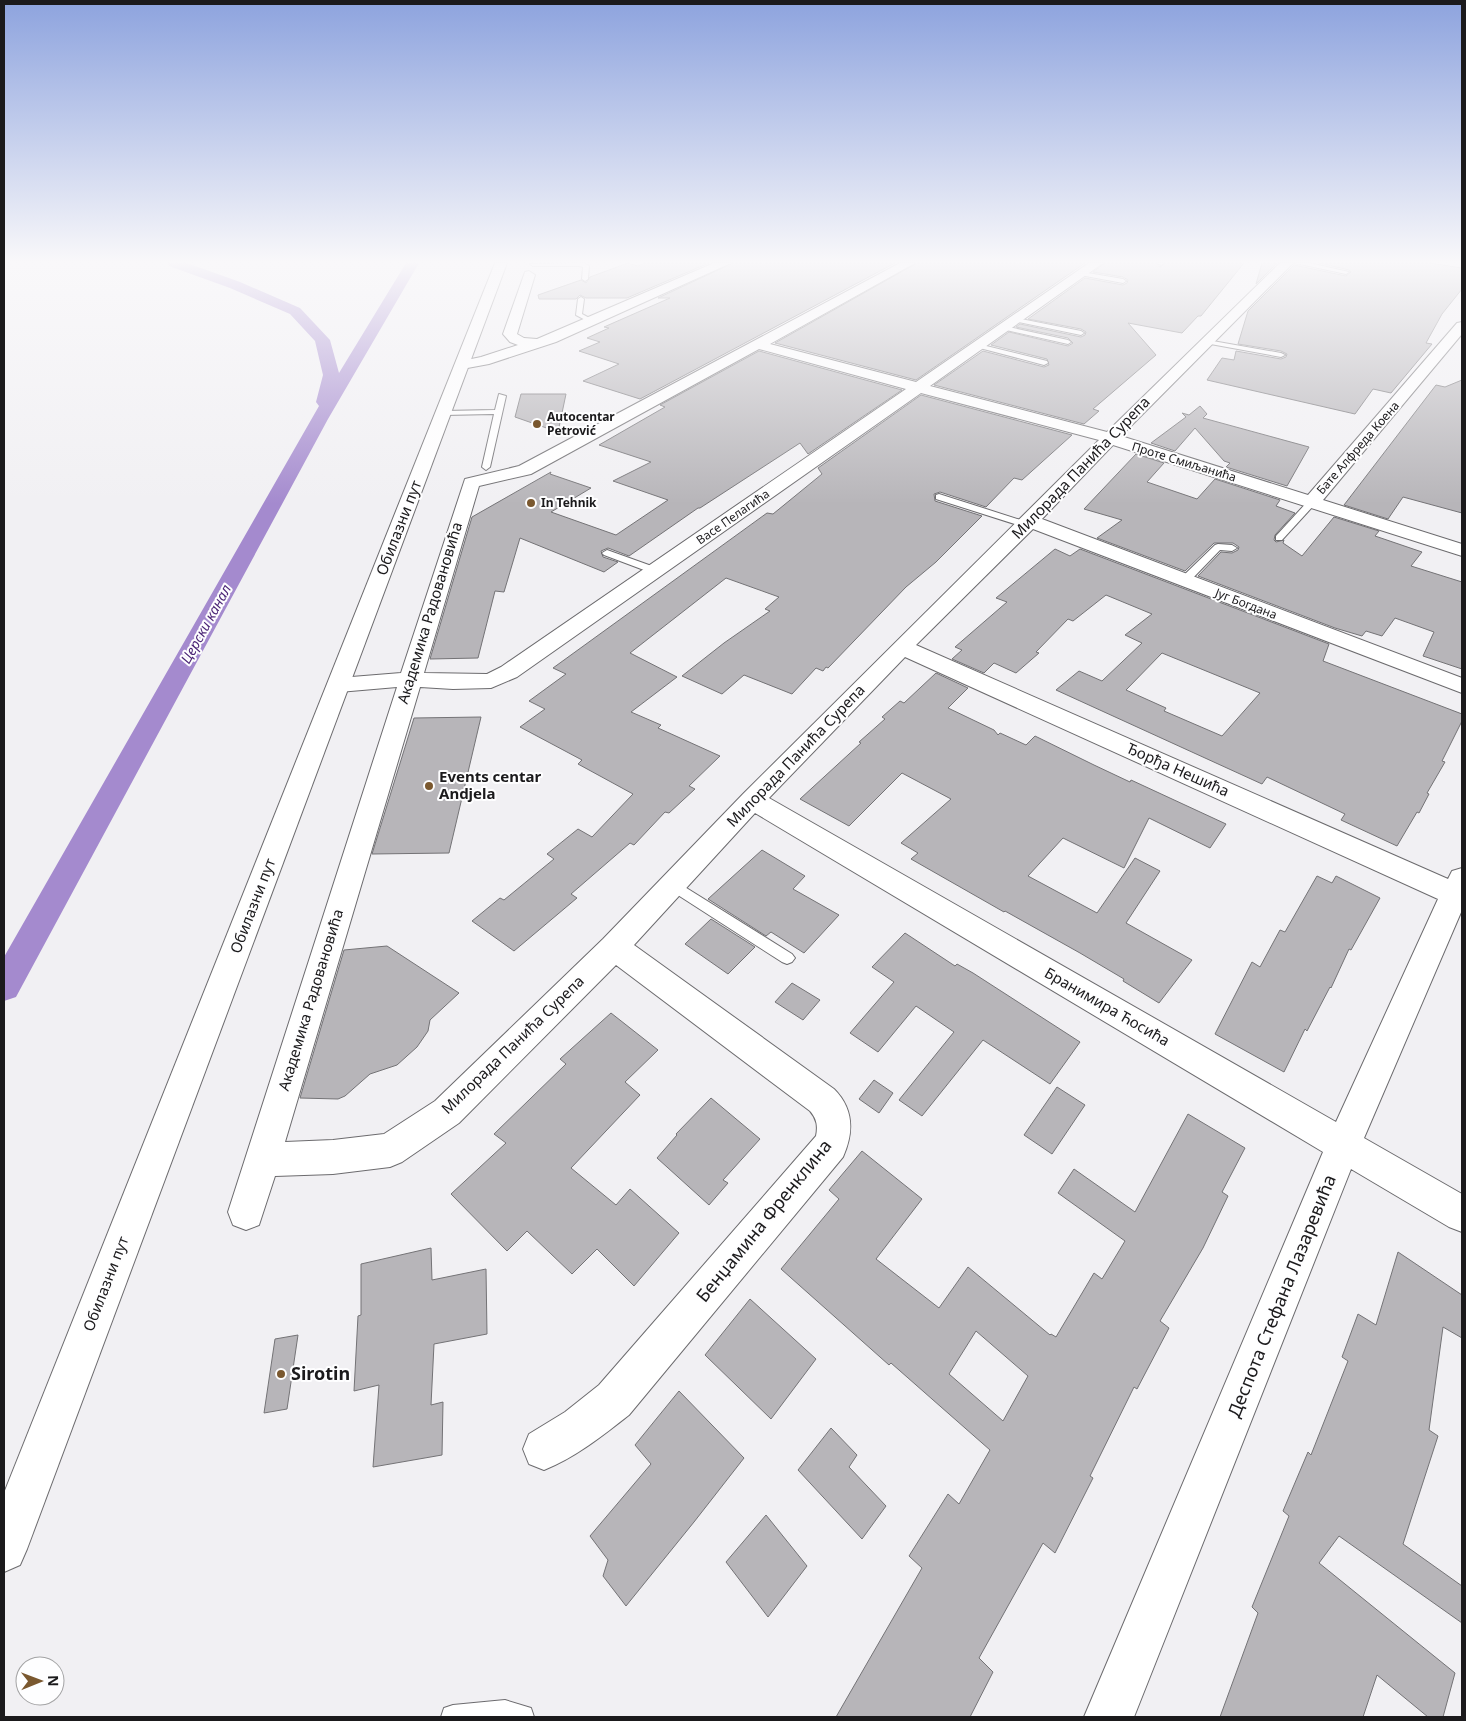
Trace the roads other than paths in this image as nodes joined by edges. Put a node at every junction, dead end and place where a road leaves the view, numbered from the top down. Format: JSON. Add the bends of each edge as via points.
{"nodes":[{"id":1,"x":470,"y":343,"type":"edge"},
{"id":2,"x":525,"y":343,"type":"edge"},
{"id":3,"x":534,"y":343,"type":"edge"},
{"id":4,"x":762,"y":343,"type":"edge"},
{"id":5,"x":982,"y":343,"type":"edge"},
{"id":6,"x":1206,"y":343,"type":"edge"},
{"id":7,"x":1214,"y":343,"type":"edge"},
{"id":8,"x":1447,"y":343,"type":"edge"},
{"id":9,"x":529,"y":345,"type":"junction"},
{"id":10,"x":759,"y":345,"type":"junction"},
{"id":11,"x":978,"y":346,"type":"junction"},
{"id":12,"x":1281,"y":355,"type":"dead end"},
{"id":13,"x":1044,"y":363,"type":"dead end"},
{"id":14,"x":462,"y":365,"type":"junction"},
{"id":15,"x":921,"y":387,"type":"junction"},
{"id":16,"x":502,"y":396,"type":"dead end"},
{"id":17,"x":499,"y":412,"type":"junction"},
{"id":18,"x":443,"y":413,"type":"junction"},
{"id":19,"x":1109,"y":438,"type":"junction"},
{"id":20,"x":486,"y":467,"type":"dead end"},
{"id":21,"x":939,"y":497,"type":"dead end"},
{"id":22,"x":1312,"y":502,"type":"junction"},
{"id":23,"x":1028,"y":523,"type":"junction"},
{"id":24,"x":1280,"y":538,"type":"dead end"},
{"id":25,"x":1232,"y":548,"type":"dead end"},
{"id":26,"x":1462,"y":550,"type":"edge"},
{"id":27,"x":607,"y":553,"type":"dead end"},
{"id":28,"x":656,"y":571,"type":"junction"},
{"id":29,"x":1185,"y":580,"type":"junction"},
{"id":30,"x":902,"y":647,"type":"junction"},
{"id":31,"x":410,"y":679,"type":"junction"},
{"id":32,"x":339,"y":685,"type":"junction"},
{"id":33,"x":1462,"y":686,"type":"edge"},
{"id":34,"x":752,"y":800,"type":"junction"},
{"id":35,"x":672,"y":884,"type":"junction"},
{"id":36,"x":1459,"y":886,"type":"edge"},
{"id":37,"x":614,"y":947,"type":"junction"},
{"id":38,"x":787,"y":958,"type":"dead end"},
{"id":39,"x":1344,"y":1145,"type":"junction"},
{"id":40,"x":262,"y":1160,"type":"junction"},
{"id":41,"x":246,"y":1212,"type":"dead end"},
{"id":42,"x":1462,"y":1214,"type":"edge"},
{"id":43,"x":544,"y":1449,"type":"dead end"},
{"id":44,"x":4,"y":1549,"type":"edge"},
{"id":45,"x":453,"y":1717,"type":"edge"},
{"id":46,"x":522,"y":1717,"type":"edge"},
{"id":47,"x":1109,"y":1717,"type":"edge"}],
"edges":[{"from":1,"to":14,"type":"street","name":"Обилазни пут"},
{"from":2,"to":9,"type":"street"},
{"from":3,"to":9,"type":"street"},
{"from":4,"to":10,"type":"street","name":"Академика Радовановића"},
{"from":5,"to":11,"type":"street","name":"Васе Пелагића"},
{"from":6,"to":19,"type":"street","name":"Милорада Панића Сурепа"},
{"from":7,"to":12,"type":"lane"},
{"from":8,"to":22,"type":"street","name":"Бате Алфреда Коена"},
{"from":9,"to":14,"type":"street"},
{"from":10,"to":15,"type":"street","name":"Проте Смиљанића"},
{"from":10,"to":31,"type":"street","name":"Академика Радовановића","via":[[525,470],[471,483]]},
{"from":11,"to":13,"type":"lane"},
{"from":11,"to":15,"type":"street","name":"Васе Пелагића"},
{"from":14,"to":18,"type":"street","name":"Обилазни пут"},
{"from":15,"to":19,"type":"street","name":"Проте Смиљанића"},
{"from":15,"to":28,"type":"street","name":"Васе Пелагића"},
{"from":16,"to":17,"type":"lane"},
{"from":17,"to":18,"type":"lane"},
{"from":17,"to":20,"type":"lane"},
{"from":18,"to":32,"type":"street","name":"Обилазни пут"},
{"from":19,"to":22,"type":"street","name":"Проте Смиљанића"},
{"from":19,"to":23,"type":"street","name":"Милорада Панића Сурепа"},
{"from":21,"to":23,"type":"lane"},
{"from":22,"to":24,"type":"lane"},
{"from":22,"to":26,"type":"street","name":"Проте Смиљанића"},
{"from":23,"to":29,"type":"street","name":"Југ Богдана"},
{"from":23,"to":30,"type":"street","name":"Милорада Панића Сурепа"},
{"from":25,"to":29,"type":"lane","via":[[1218,547]]},
{"from":27,"to":28,"type":"lane"},
{"from":28,"to":31,"type":"street","name":"Васе Пелагића","via":[[491,681]]},
{"from":29,"to":33,"type":"street","name":"Југ Богдана"},
{"from":30,"to":34,"type":"street","name":"Милорада Панића Сурепа"},
{"from":30,"to":36,"type":"street","name":"Ђорђа Нешића"},
{"from":31,"to":32,"type":"street","name":"Васе Пелагића"},
{"from":31,"to":40,"type":"street","name":"Академика Радовановића"},
{"from":32,"to":44,"type":"street","name":"Обилазни пут"},
{"from":34,"to":35,"type":"street","name":"Милорада Панића Сурепа"},
{"from":34,"to":39,"type":"street","name":"Бранимира Ћосића"},
{"from":35,"to":37,"type":"street","name":"Милорада Панића Сурепа"},
{"from":35,"to":38,"type":"lane"},
{"from":36,"to":39,"type":"street","name":"Деспота Стефана Лазаревића"},
{"from":37,"to":40,"type":"street","name":"Милорада Панића Сурепа","via":[[447,1112],[390,1150],[333,1157]]},
{"from":37,"to":43,"type":"street","name":"Бенџамина Френклина","via":[[822,1100],[834,1118],[835,1133],[831,1145],[614,1400],[580,1427]]},
{"from":39,"to":42,"type":"street","name":"Бранимира Ћосића"},
{"from":39,"to":47,"type":"street","name":"Деспота Стефана Лазаревића"},
{"from":40,"to":41,"type":"street","name":"Академика Радовановића"},
{"from":45,"to":46,"type":"lane","via":[[505,1712]]}]}
